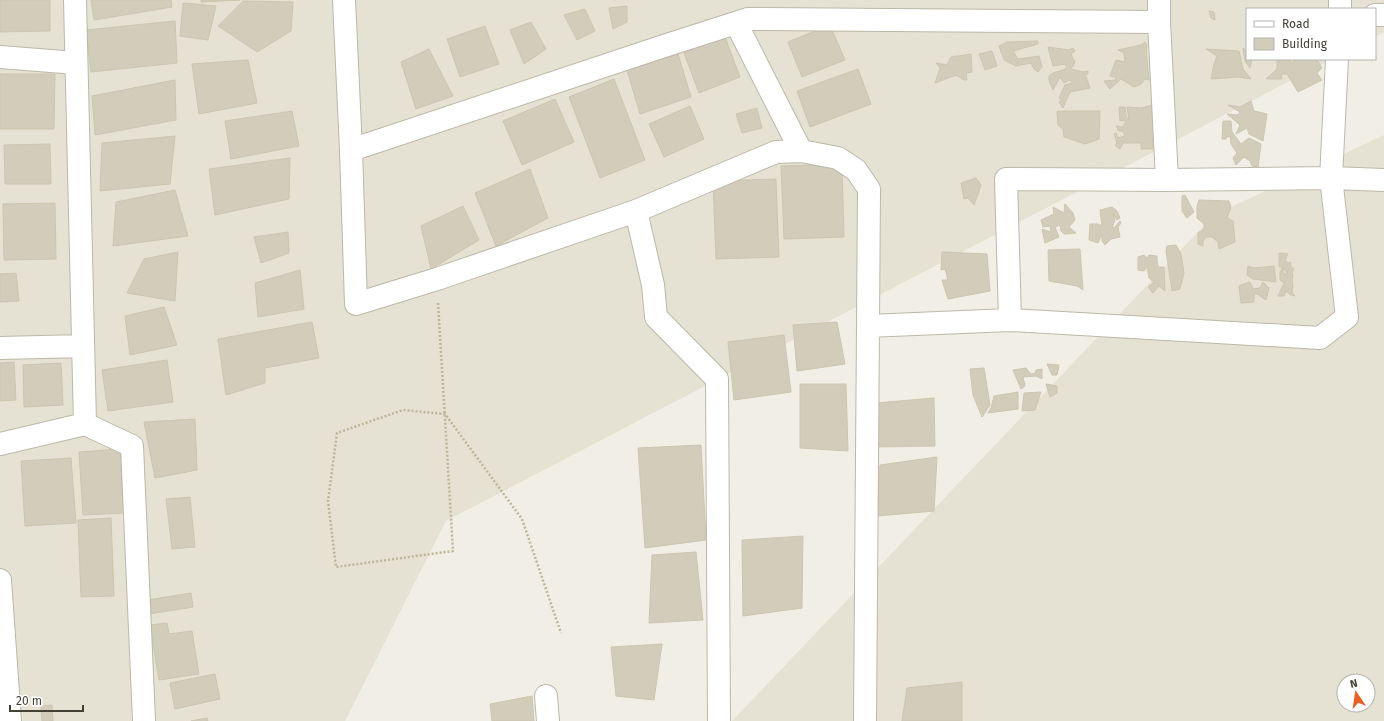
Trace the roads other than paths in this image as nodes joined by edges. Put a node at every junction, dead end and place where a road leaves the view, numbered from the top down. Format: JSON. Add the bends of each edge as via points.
{"nodes":[{"id":1,"x":75,"y":0,"type":"edge"},
{"id":2,"x":344,"y":0,"type":"edge"},
{"id":3,"x":1159,"y":0,"type":"edge"},
{"id":4,"x":1158,"y":22,"type":"junction"},
{"id":5,"x":736,"y":23,"type":"junction"},
{"id":6,"x":0,"y":56,"type":"edge"},
{"id":7,"x":1337,"y":60,"type":"edge"},
{"id":8,"x":76,"y":63,"type":"junction"},
{"id":9,"x":351,"y":150,"type":"junction"},
{"id":10,"x":801,"y":151,"type":"junction"},
{"id":11,"x":1331,"y":178,"type":"junction"},
{"id":12,"x":1167,"y":180,"type":"junction"},
{"id":13,"x":1384,"y":180,"type":"edge"},
{"id":14,"x":636,"y":212,"type":"junction"},
{"id":15,"x":1010,"y":320,"type":"junction"},
{"id":16,"x":868,"y":326,"type":"junction"},
{"id":17,"x":83,"y":346,"type":"junction"},
{"id":18,"x":0,"y":348,"type":"edge"},
{"id":19,"x":85,"y":424,"type":"junction"},
{"id":20,"x":0,"y":444,"type":"edge"},
{"id":21,"x":0,"y":580,"type":"edge"},
{"id":22,"x":546,"y":696,"type":"dead end"},
{"id":23,"x":10,"y":721,"type":"edge"},
{"id":24,"x":144,"y":721,"type":"edge"},
{"id":25,"x":548,"y":721,"type":"edge"},
{"id":26,"x":719,"y":721,"type":"edge"},
{"id":27,"x":864,"y":721,"type":"edge"}],
"edges":[{"from":1,"to":8,"type":"street"},
{"from":2,"to":9,"type":"street"},
{"from":3,"to":4,"type":"street"},
{"from":4,"to":5,"type":"street","via":[[748,19]]},
{"from":4,"to":12,"type":"street"},
{"from":5,"to":9,"type":"street"},
{"from":5,"to":10,"type":"street"},
{"from":6,"to":8,"type":"street"},
{"from":7,"to":11,"type":"street"},
{"from":8,"to":17,"type":"street"},
{"from":9,"to":14,"type":"street","via":[[356,304]]},
{"from":10,"to":14,"type":"street","via":[[776,152]]},
{"from":10,"to":16,"type":"street","via":[[838,158],[856,170],[869,189]]},
{"from":11,"to":12,"type":"street"},
{"from":11,"to":13,"type":"street"},
{"from":11,"to":15,"type":"street","via":[[1347,317],[1320,338]]},
{"from":12,"to":15,"type":"street","via":[[1006,180]]},
{"from":14,"to":26,"type":"street","via":[[653,285],[656,318],[717,379]]},
{"from":15,"to":16,"type":"street"},
{"from":16,"to":27,"type":"street"},
{"from":17,"to":18,"type":"street"},
{"from":17,"to":19,"type":"street"},
{"from":19,"to":20,"type":"street"},
{"from":19,"to":24,"type":"street","via":[[132,446]]},
{"from":21,"to":23,"type":"street"},
{"from":22,"to":25,"type":"street"}]}
